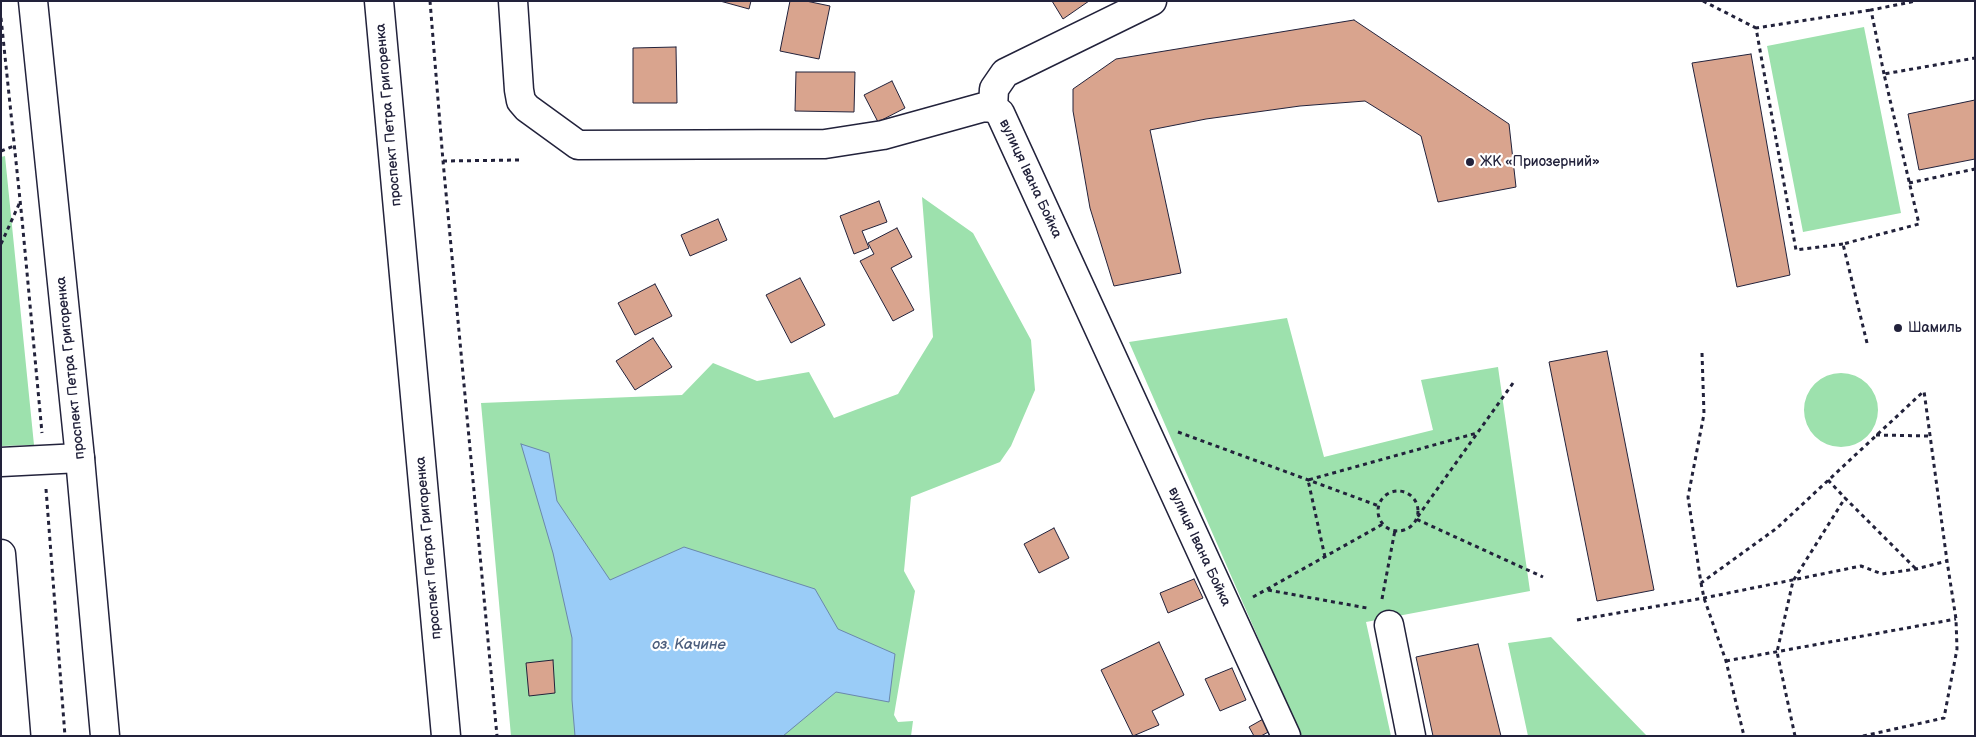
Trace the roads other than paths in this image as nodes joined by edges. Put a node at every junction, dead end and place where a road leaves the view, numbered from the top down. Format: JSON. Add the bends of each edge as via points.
{"nodes":[{"id":1,"x":33,"y":1,"type":"edge"},
{"id":2,"x":379,"y":1,"type":"edge"},
{"id":3,"x":514,"y":1,"type":"edge"},
{"id":4,"x":1152,"y":1,"type":"edge"},
{"id":5,"x":992,"y":108,"type":"junction"},
{"id":6,"x":80,"y":458,"type":"junction"},
{"id":7,"x":1,"y":462,"type":"edge"},
{"id":8,"x":1,"y":554,"type":"edge"},
{"id":9,"x":1384,"y":618,"type":"road end"},
{"id":10,"x":16,"y":736,"type":"edge"},
{"id":11,"x":105,"y":736,"type":"edge"},
{"id":12,"x":446,"y":736,"type":"edge"},
{"id":13,"x":1286,"y":736,"type":"edge"},
{"id":14,"x":1411,"y":736,"type":"edge"}],
"edges":[{"from":1,"to":6,"type":"main road","name":"проспект Петра Григоренка"},
{"from":2,"to":12,"type":"main road","name":"проспект Петра Григоренка"},
{"from":3,"to":5,"type":"main road","name":"вулиця Івана Бойка","via":[[521,101],[578,146],[824,144],[883,135],[984,107]]},
{"from":4,"to":5,"type":"main road","via":[[1005,72],[994,89]]},
{"from":5,"to":13,"type":"main road","name":"вулиця Івана Бойка","via":[[1000,113]]},
{"from":6,"to":7,"type":"main road"},
{"from":6,"to":11,"type":"main road","name":"проспект Петра Григоренка"},
{"from":8,"to":10,"type":"main road"},
{"from":9,"to":14,"type":"main road"}]}
